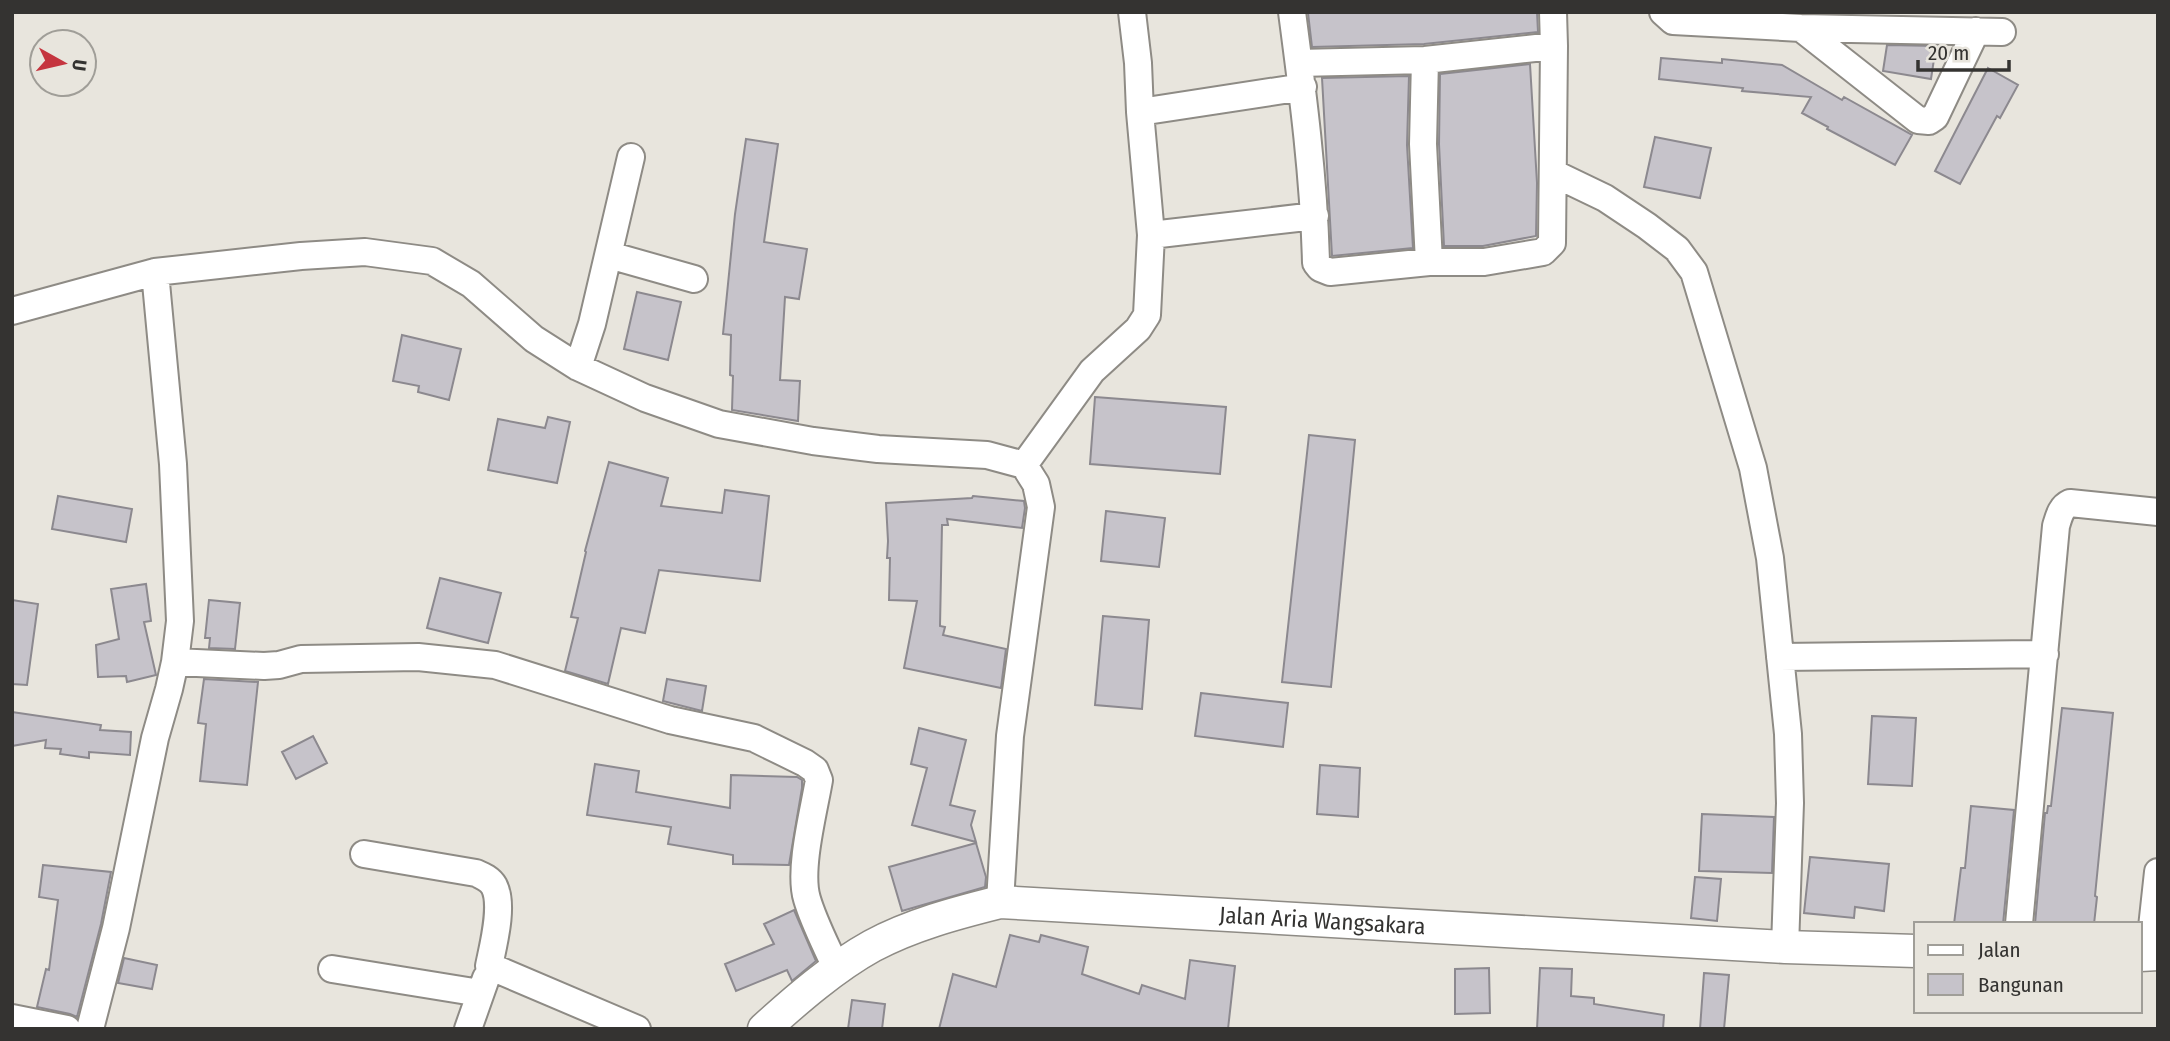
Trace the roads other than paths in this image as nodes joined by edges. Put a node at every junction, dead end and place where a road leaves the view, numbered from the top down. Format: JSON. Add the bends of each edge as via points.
{"nodes":[{"id":1,"x":1132,"y":12,"type":"edge"},
{"id":2,"x":1292,"y":12,"type":"edge"},
{"id":3,"x":1553,"y":12,"type":"edge"},
{"id":4,"x":1663,"y":12,"type":"edge"},
{"id":5,"x":1801,"y":29,"type":"junction"},
{"id":6,"x":1976,"y":31,"type":"junction"},
{"id":7,"x":2002,"y":32,"type":"dead end"},
{"id":8,"x":1554,"y":46,"type":"junction"},
{"id":9,"x":1425,"y":60,"type":"junction"},
{"id":10,"x":1301,"y":75,"type":"junction"},
{"id":11,"x":1140,"y":112,"type":"junction"},
{"id":12,"x":631,"y":157,"type":"dead end"},
{"id":13,"x":1553,"y":173,"type":"junction"},
{"id":14,"x":1315,"y":216,"type":"junction"},
{"id":15,"x":1151,"y":234,"type":"junction"},
{"id":16,"x":608,"y":255,"type":"junction"},
{"id":17,"x":1429,"y":262,"type":"junction"},
{"id":18,"x":155,"y":272,"type":"junction"},
{"id":19,"x":694,"y":279,"type":"dead end"},
{"id":20,"x":12,"y":311,"type":"edge"},
{"id":21,"x":578,"y":367,"type":"junction"},
{"id":22,"x":1024,"y":465,"type":"junction"},
{"id":23,"x":2158,"y":512,"type":"edge"},
{"id":24,"x":2045,"y":654,"type":"junction"},
{"id":25,"x":1780,"y":656,"type":"junction"},
{"id":26,"x":175,"y":662,"type":"junction"},
{"id":27,"x":363,"y":854,"type":"dead end"},
{"id":28,"x":2158,"y":872,"type":"edge"},
{"id":29,"x":1000,"y":902,"type":"junction"},
{"id":30,"x":2019,"y":922,"type":"edge"},
{"id":31,"x":1785,"y":947,"type":"junction"},
{"id":32,"x":1914,"y":951,"type":"edge"},
{"id":33,"x":2149,"y":955,"type":"edge"},
{"id":34,"x":489,"y":966,"type":"junction"},
{"id":35,"x":332,"y":969,"type":"dead end"},
{"id":36,"x":837,"y":970,"type":"junction"},
{"id":37,"x":480,"y":993,"type":"junction"},
{"id":38,"x":12,"y":1018,"type":"edge"},
{"id":39,"x":67,"y":1029,"type":"edge"},
{"id":40,"x":90,"y":1029,"type":"edge"},
{"id":41,"x":467,"y":1029,"type":"edge"},
{"id":42,"x":637,"y":1029,"type":"edge"},
{"id":43,"x":764,"y":1029,"type":"edge"}],
"edges":[{"from":1,"to":11,"type":"street"},
{"from":2,"to":10,"type":"street"},
{"from":3,"to":8,"type":"street"},
{"from":4,"to":5,"type":"street","via":[[1673,21]]},
{"from":5,"to":6,"type":"street"},
{"from":5,"to":6,"type":"street","via":[[1918,120],[1928,121],[1935,117]]},
{"from":6,"to":7,"type":"street"},
{"from":8,"to":9,"type":"street"},
{"from":8,"to":13,"type":"street"},
{"from":9,"to":10,"type":"street"},
{"from":9,"to":17,"type":"street","via":[[1423,144]]},
{"from":10,"to":11,"type":"street"},
{"from":10,"to":14,"type":"street"},
{"from":11,"to":15,"type":"street"},
{"from":12,"to":16,"type":"street"},
{"from":13,"to":17,"type":"street","via":[[1552,243],[1543,253],[1484,262]]},
{"from":13,"to":25,"type":"street","via":[[1605,198],[1647,226],[1677,249],[1693,272],[1754,468],[1770,558]]},
{"from":14,"to":15,"type":"street"},
{"from":14,"to":17,"type":"street","via":[[1316,263],[1320,268],[1330,272]]},
{"from":15,"to":22,"type":"street","via":[[1147,316],[1093,371]]},
{"from":16,"to":19,"type":"street"},
{"from":16,"to":21,"type":"street"},
{"from":18,"to":20,"type":"street"},
{"from":18,"to":21,"type":"street","via":[[365,252],[432,261],[471,284],[534,339]]},
{"from":18,"to":26,"type":"street","via":[[173,464],[180,621]]},
{"from":21,"to":22,"type":"street","via":[[645,398],[719,424],[878,449],[987,455]]},
{"from":22,"to":29,"type":"street","via":[[1036,484],[1041,507],[1010,736]]},
{"from":23,"to":24,"type":"street","via":[[2064,505],[2056,526]]},
{"from":24,"to":25,"type":"street"},
{"from":24,"to":30,"type":"street"},
{"from":25,"to":31,"type":"street","via":[[1790,803]]},
{"from":26,"to":36,"type":"street","via":[[279,666],[301,659],[418,657],[495,665],[670,720],[768,743],[805,763],[819,780],[805,868],[806,897]]},
{"from":26,"to":40,"type":"street"},
{"from":27,"to":34,"type":"street","via":[[486,877],[498,899]]},
{"from":28,"to":33,"type":"street"},
{"from":29,"to":31,"type":"street","name":"Jalan Aria Wangsakara"},
{"from":29,"to":36,"type":"street","name":"Jalan Aria Wangsakara","via":[[899,934]]},
{"from":31,"to":32,"type":"street","name":"Jalan Aria Wangsakara"},
{"from":34,"to":37,"type":"street"},
{"from":34,"to":42,"type":"street"},
{"from":35,"to":37,"type":"street"},
{"from":36,"to":43,"type":"street","name":"Jalan Aria Wangsakara"},
{"from":37,"to":41,"type":"street"},
{"from":38,"to":39,"type":"street"}]}
